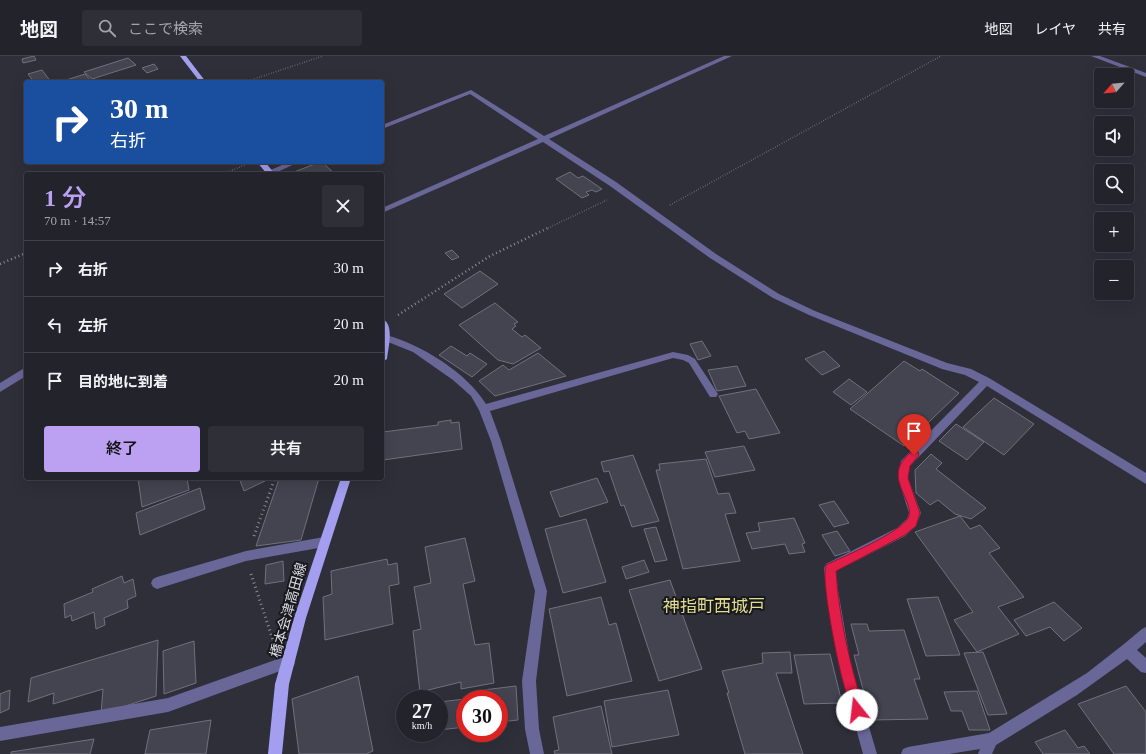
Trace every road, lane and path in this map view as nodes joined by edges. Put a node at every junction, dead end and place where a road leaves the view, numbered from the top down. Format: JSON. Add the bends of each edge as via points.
{"nodes":[{"id":1,"x":182,"y":56,"type":"edge"},
{"id":2,"x":323,"y":56,"type":"edge"},
{"id":3,"x":729,"y":56,"type":"edge"},
{"id":4,"x":942,"y":56,"type":"edge"},
{"id":5,"x":1094,"y":56,"type":"edge"},
{"id":6,"x":1146,"y":75,"type":"edge"},
{"id":7,"x":201,"y":80,"type":"edge"},
{"id":8,"x":251,"y":80,"type":"edge"},
{"id":9,"x":384,"y":126,"type":"edge"},
{"id":10,"x":543,"y":139,"type":"junction"},
{"id":11,"x":248,"y":164,"type":"dead end"},
{"id":12,"x":263,"y":164,"type":"edge"},
{"id":13,"x":290,"y":164,"type":"edge"},
{"id":14,"x":228,"y":172,"type":"edge"},
{"id":15,"x":269,"y":172,"type":"edge"},
{"id":16,"x":272,"y":172,"type":"edge"},
{"id":17,"x":624,"y":193,"type":"junction"},
{"id":18,"x":384,"y":210,"type":"edge"},
{"id":19,"x":654,"y":214,"type":"junction"},
{"id":20,"x":24,"y":254,"type":"edge"},
{"id":21,"x":0,"y":264,"type":"edge"},
{"id":22,"x":384,"y":323,"type":"edge"},
{"id":23,"x":384,"y":331,"type":"edge"},
{"id":24,"x":386,"y":338,"type":"junction"},
{"id":25,"x":384,"y":348,"type":"edge"},
{"id":26,"x":24,"y":372,"type":"edge"},
{"id":27,"x":986,"y":381,"type":"junction"},
{"id":28,"x":0,"y":388,"type":"edge"},
{"id":29,"x":713,"y":394,"type":"dead end"},
{"id":30,"x":484,"y":409,"type":"junction"},
{"id":31,"x":1146,"y":479,"type":"edge"},
{"id":32,"x":345,"y":480,"type":"edge"},
{"id":33,"x":324,"y":542,"type":"junction"},
{"id":34,"x":157,"y":583,"type":"dead end"},
{"id":35,"x":1146,"y":633,"type":"edge"},
{"id":36,"x":1128,"y":652,"type":"junction"},
{"id":37,"x":288,"y":661,"type":"junction"},
{"id":38,"x":1146,"y":667,"type":"edge"},
{"id":39,"x":0,"y":734,"type":"edge"},
{"id":40,"x":991,"y":740,"type":"junction"},
{"id":41,"x":275,"y":754,"type":"edge"},
{"id":42,"x":537,"y":754,"type":"edge"},
{"id":43,"x":870,"y":754,"type":"edge"},
{"id":44,"x":908,"y":754,"type":"edge"},
{"id":45,"x":984,"y":754,"type":"edge"}],
"edges":[{"from":1,"to":7,"type":"main road"},
{"from":2,"to":8,"type":"path"},
{"from":3,"to":10,"type":"street"},
{"from":4,"to":19,"type":"path"},
{"from":5,"to":6,"type":"street"},
{"from":9,"to":10,"type":"street","via":[[471,92]]},
{"from":10,"to":17,"type":"street"},
{"from":10,"to":18,"type":"street"},
{"from":11,"to":14,"type":"path"},
{"from":12,"to":15,"type":"main road"},
{"from":13,"to":16,"type":"street"},
{"from":17,"to":19,"type":"street"},
{"from":17,"to":22,"type":"path","via":[[490,256]]},
{"from":19,"to":27,"type":"street","via":[[776,296],[819,316]]},
{"from":20,"to":21,"type":"path"},
{"from":23,"to":24,"type":"main road"},
{"from":24,"to":25,"type":"main road"},
{"from":24,"to":30,"type":"street","via":[[416,350],[456,377],[474,393]]},
{"from":26,"to":28,"type":"street"},
{"from":27,"to":31,"type":"street"},
{"from":27,"to":43,"type":"street","via":[[905,464],[903,478],[915,513],[912,522],[901,532],[830,568],[844,666]]},
{"from":29,"to":30,"type":"street","via":[[692,361],[673,355]]},
{"from":30,"to":42,"type":"street","via":[[541,591],[529,681],[532,729]]},
{"from":32,"to":33,"type":"main road","name":"橋本会津高田線"},
{"from":33,"to":34,"type":"street","via":[[246,556]]},
{"from":33,"to":37,"type":"main road","name":"橋本会津高田線"},
{"from":35,"to":36,"type":"street"},
{"from":36,"to":38,"type":"street"},
{"from":36,"to":40,"type":"street"},
{"from":37,"to":39,"type":"street","via":[[168,705]]},
{"from":37,"to":41,"type":"main road","name":"橋本会津高田線","via":[[282,684]]},
{"from":40,"to":44,"type":"street"},
{"from":40,"to":45,"type":"street"}]}
